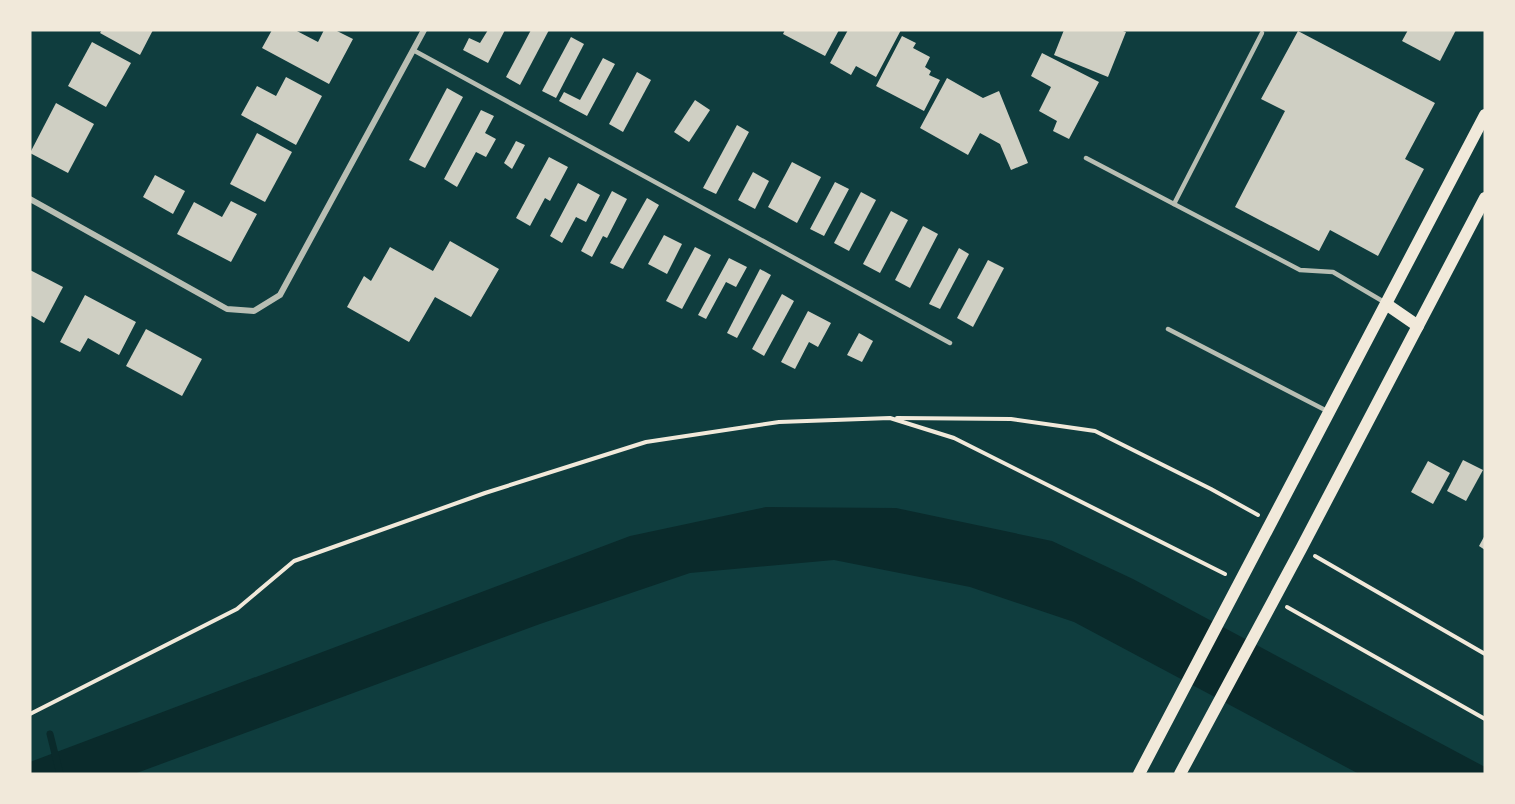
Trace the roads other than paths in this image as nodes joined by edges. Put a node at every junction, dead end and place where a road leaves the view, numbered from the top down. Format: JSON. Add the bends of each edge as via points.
{"nodes":[{"id":1,"x":424,"y":30,"type":"edge"},
{"id":2,"x":1262,"y":33,"type":"dead end"},
{"id":3,"x":413,"y":50,"type":"junction"},
{"id":4,"x":1485,"y":115,"type":"edge"},
{"id":5,"x":1086,"y":158,"type":"dead end"},
{"id":6,"x":1485,"y":198,"type":"edge"},
{"id":7,"x":30,"y":199,"type":"edge"},
{"id":8,"x":1174,"y":204,"type":"junction"},
{"id":9,"x":1386,"y":304,"type":"junction"},
{"id":10,"x":1418,"y":326,"type":"junction"},
{"id":11,"x":1168,"y":329,"type":"dead end"},
{"id":12,"x":950,"y":343,"type":"dead end"},
{"id":13,"x":1329,"y":412,"type":"junction"},
{"id":14,"x":1139,"y":774,"type":"edge"},
{"id":15,"x":1180,"y":774,"type":"edge"}],
"edges":[{"from":1,"to":3,"type":"street"},
{"from":2,"to":8,"type":"lane"},
{"from":3,"to":7,"type":"street","via":[[280,295],[254,311],[227,309]]},
{"from":3,"to":12,"type":"lane"},
{"from":4,"to":9,"type":"main road"},
{"from":5,"to":8,"type":"lane"},
{"from":6,"to":10,"type":"main road"},
{"from":8,"to":9,"type":"lane","via":[[1300,270],[1333,273]]},
{"from":9,"to":10,"type":"main road"},
{"from":9,"to":13,"type":"main road"},
{"from":10,"to":15,"type":"main road"},
{"from":11,"to":13,"type":"lane"},
{"from":13,"to":14,"type":"main road"}]}
